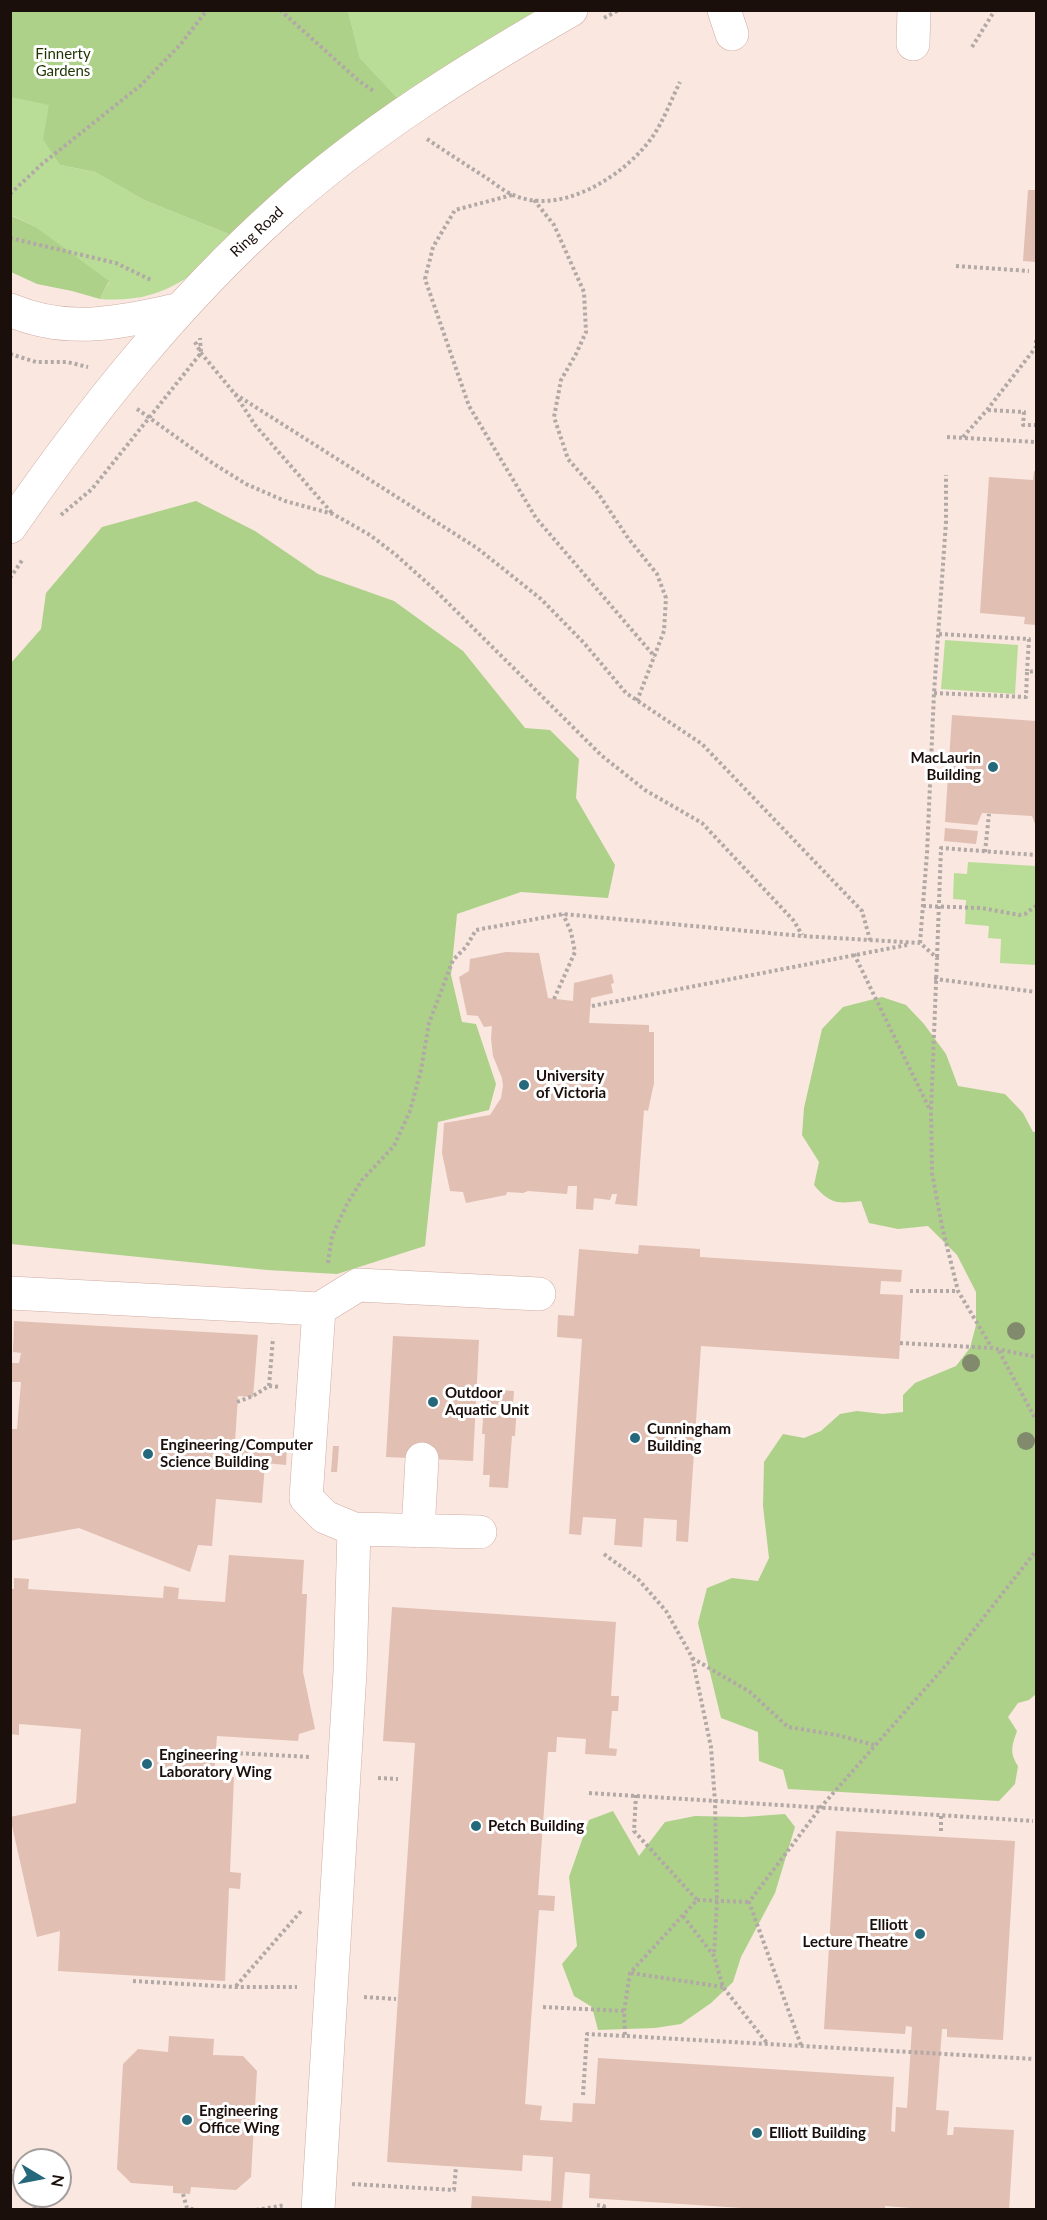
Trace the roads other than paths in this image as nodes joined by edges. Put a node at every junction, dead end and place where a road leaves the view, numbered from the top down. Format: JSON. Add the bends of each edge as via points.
{"nodes":[{"id":1,"x":571,"y":10,"type":"edge"},
{"id":2,"x":914,"y":10,"type":"edge"},
{"id":3,"x":913,"y":44,"type":"dead end"},
{"id":4,"x":10,"y":309,"type":"edge"},
{"id":5,"x":177,"y":310,"type":"junction"},
{"id":6,"x":10,"y":527,"type":"edge"},
{"id":7,"x":10,"y":1293,"type":"edge"},
{"id":8,"x":539,"y":1294,"type":"dead end"},
{"id":9,"x":326,"y":1304,"type":"junction"},
{"id":10,"x":422,"y":1459,"type":"dead end"},
{"id":11,"x":354,"y":1529,"type":"junction"},
{"id":12,"x":418,"y":1531,"type":"junction"},
{"id":13,"x":480,"y":1532,"type":"dead end"},
{"id":14,"x":318,"y":2196,"type":"edge"}],
"edges":[{"from":1,"to":5,"type":"street","name":"Ring Road","via":[[494,54],[347,156],[280,210]]},
{"from":2,"to":3,"type":"street"},
{"from":4,"to":5,"type":"street","via":[[50,322],[78,325],[105,324]]},
{"from":5,"to":6,"type":"street","name":"Ring Road"},
{"from":7,"to":9,"type":"street","via":[[275,1307]]},
{"from":8,"to":9,"type":"street","via":[[358,1286]]},
{"from":9,"to":11,"type":"street","via":[[306,1498],[326,1517]]},
{"from":10,"to":12,"type":"street"},
{"from":11,"to":12,"type":"street"},
{"from":11,"to":14,"type":"street","via":[[345,1759]]},
{"from":12,"to":13,"type":"street"}]}
